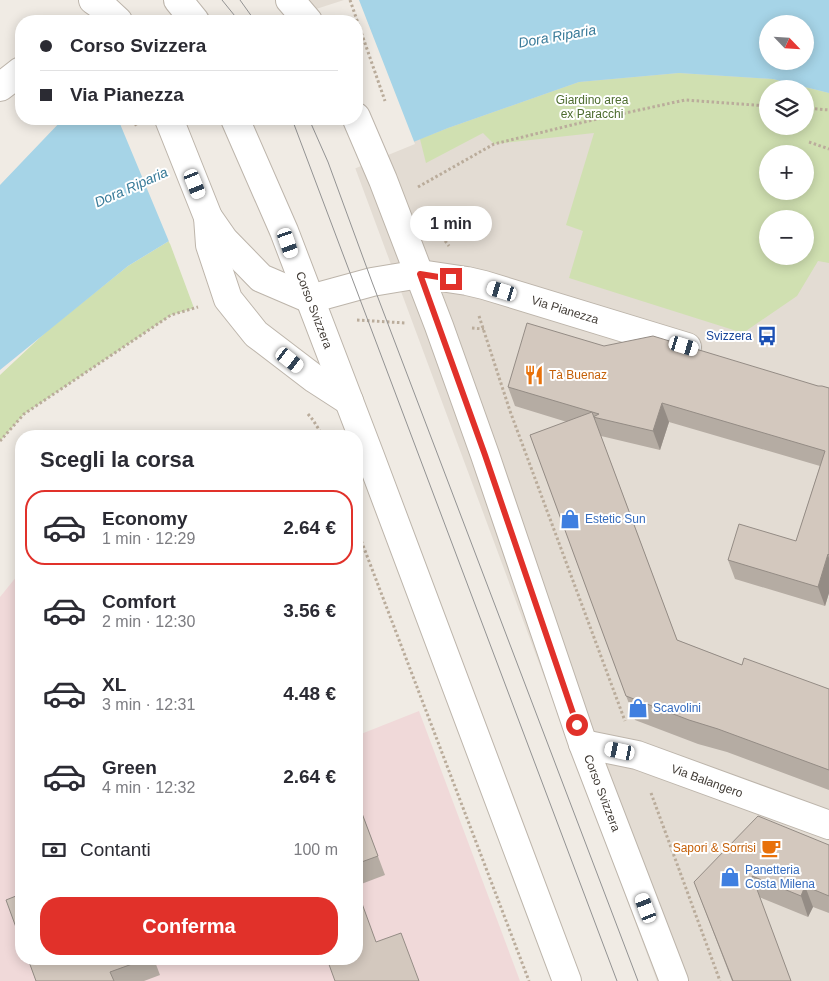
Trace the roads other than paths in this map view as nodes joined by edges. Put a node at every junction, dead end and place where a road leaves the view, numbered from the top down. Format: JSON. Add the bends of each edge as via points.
{"nodes":[{"id":1,"x":178,"y":0,"type":"edge"},
{"id":2,"x":190,"y":0,"type":"edge"},
{"id":3,"x":290,"y":0,"type":"edge"},
{"id":4,"x":310,"y":0,"type":"edge"},
{"id":5,"x":190,"y":15,"type":"edge"},
{"id":6,"x":194,"y":15,"type":"edge"},
{"id":7,"x":303,"y":15,"type":"edge"},
{"id":8,"x":316,"y":15,"type":"edge"},
{"id":9,"x":15,"y":76,"type":"edge"},
{"id":10,"x":0,"y":87,"type":"edge"},
{"id":11,"x":172,"y":125,"type":"edge"},
{"id":12,"x":238,"y":125,"type":"edge"},
{"id":13,"x":359,"y":125,"type":"edge"},
{"id":14,"x":217,"y":242,"type":"junction"},
{"id":15,"x":420,"y":274,"type":"junction"},
{"id":16,"x":313,"y":308,"type":"junction"},
{"id":17,"x":708,"y":353,"type":"edge"},
{"id":18,"x":349,"y":401,"type":"junction"},
{"id":19,"x":360,"y":430,"type":"edge"},
{"id":20,"x":363,"y":438,"type":"edge"},
{"id":21,"x":584,"y":744,"type":"junction"},
{"id":22,"x":829,"y":825,"type":"edge"},
{"id":23,"x":567,"y":981,"type":"edge"},
{"id":24,"x":674,"y":981,"type":"edge"}],
"edges":[{"from":1,"to":5,"type":"street"},
{"from":2,"to":6,"type":"street"},
{"from":3,"to":7,"type":"street"},
{"from":4,"to":8,"type":"street"},
{"from":9,"to":10,"type":"street"},
{"from":11,"to":14,"type":"street"},
{"from":12,"to":16,"type":"street","name":"Corso Svizzera"},
{"from":13,"to":15,"type":"street","name":"Corso Svizzera"},
{"from":14,"to":16,"type":"street","via":[[261,278]]},
{"from":14,"to":18,"type":"street","via":[[228,299],[256,334],[314,379]]},
{"from":15,"to":16,"type":"street","name":"Via Pianezza","via":[[372,282]]},
{"from":15,"to":17,"type":"street","name":"Via Pianezza","via":[[484,285]]},
{"from":15,"to":21,"type":"street","name":"Corso Svizzera"},
{"from":16,"to":18,"type":"street","name":"Corso Svizzera"},
{"from":18,"to":19,"type":"street","name":"Corso Svizzera"},
{"from":20,"to":23,"type":"street","name":"Corso Svizzera"},
{"from":21,"to":22,"type":"street","name":"Via Balangero","via":[[637,755]]},
{"from":21,"to":24,"type":"street","name":"Corso Svizzera"}]}
